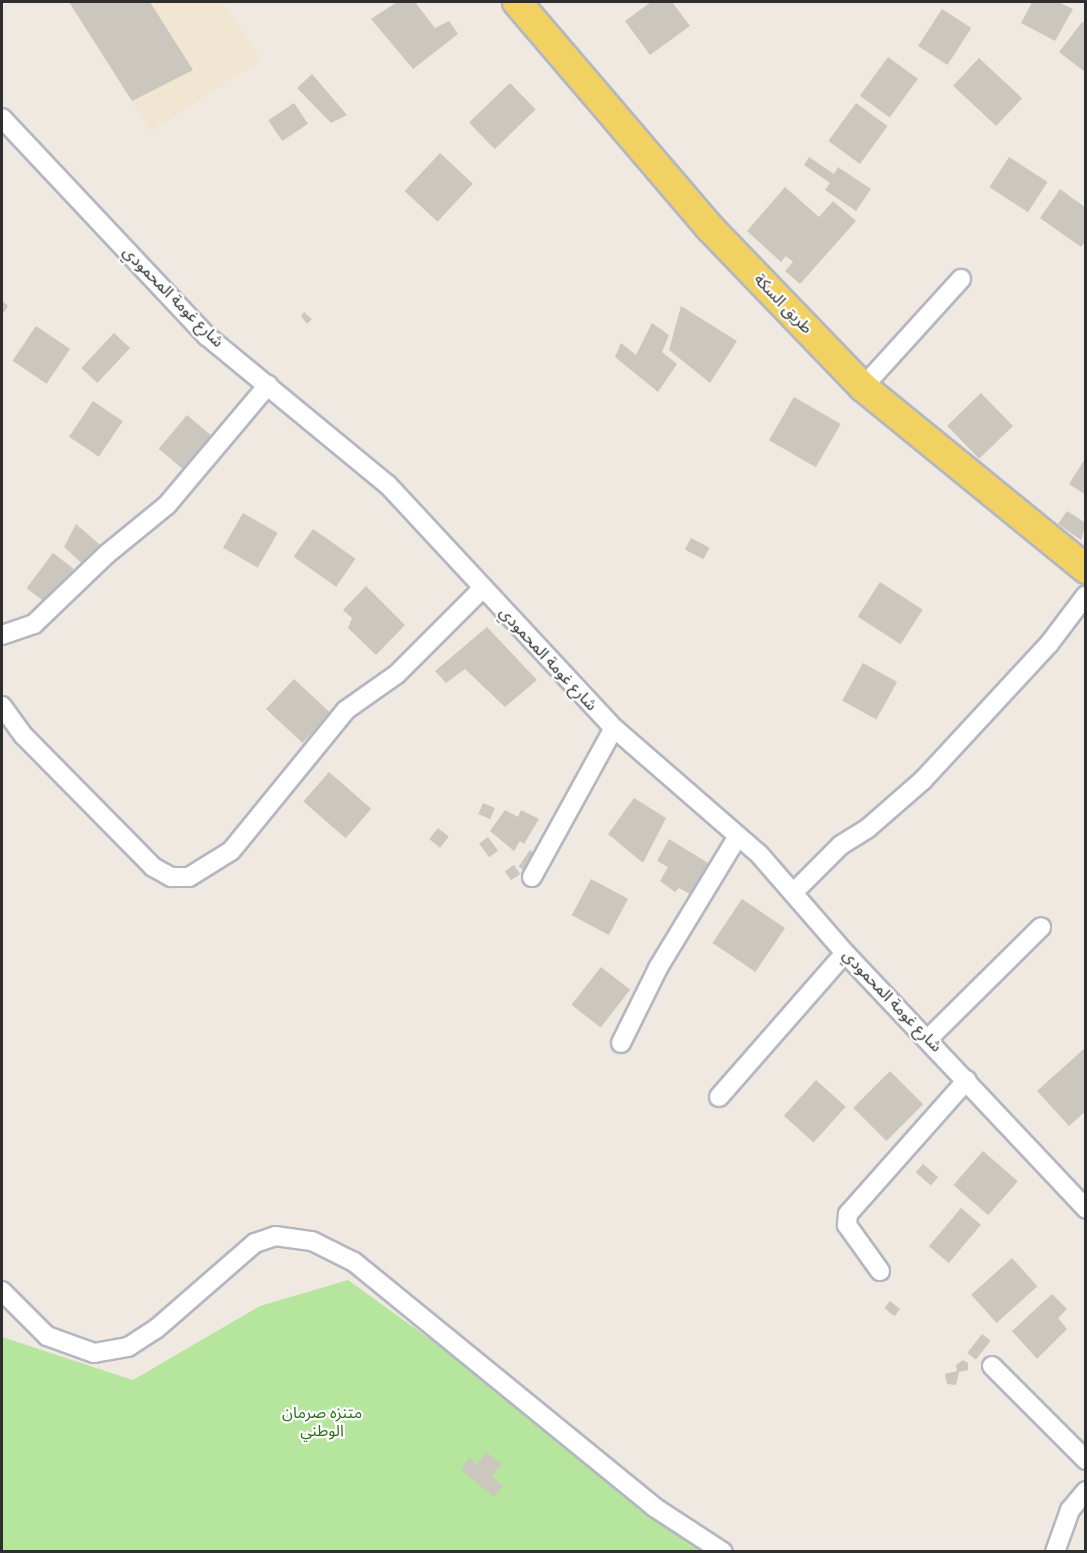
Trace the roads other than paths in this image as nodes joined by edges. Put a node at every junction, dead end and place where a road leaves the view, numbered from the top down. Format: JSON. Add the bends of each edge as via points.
{"nodes":[{"id":1,"x":517,"y":2,"type":"edge"},
{"id":2,"x":2,"y":118,"type":"edge"},
{"id":3,"x":961,"y":279,"type":"dead end"},
{"id":4,"x":268,"y":385,"type":"junction"},
{"id":5,"x":863,"y":387,"type":"junction"},
{"id":6,"x":1086,"y":569,"type":"edge"},
{"id":7,"x":482,"y":589,"type":"junction"},
{"id":8,"x":1086,"y":596,"type":"edge"},
{"id":9,"x":2,"y":635,"type":"edge"},
{"id":10,"x":2,"y":706,"type":"edge"},
{"id":11,"x":614,"y":728,"type":"junction"},
{"id":12,"x":738,"y":836,"type":"junction"},
{"id":13,"x":532,"y":877,"type":"dead end"},
{"id":14,"x":793,"y":893,"type":"junction"},
{"id":15,"x":1041,"y":927,"type":"dead end"},
{"id":16,"x":845,"y":953,"type":"junction"},
{"id":17,"x":928,"y":1039,"type":"junction"},
{"id":18,"x":621,"y":1043,"type":"dead end"},
{"id":19,"x":967,"y":1080,"type":"junction"},
{"id":20,"x":719,"y":1097,"type":"dead end"},
{"id":21,"x":1086,"y":1209,"type":"edge"},
{"id":22,"x":880,"y":1271,"type":"dead end"},
{"id":23,"x":2,"y":1291,"type":"edge"},
{"id":24,"x":992,"y":1366,"type":"dead end"},
{"id":25,"x":1086,"y":1460,"type":"edge"},
{"id":26,"x":1086,"y":1491,"type":"edge"},
{"id":27,"x":723,"y":1551,"type":"edge"},
{"id":28,"x":1055,"y":1551,"type":"edge"}],
"edges":[{"from":1,"to":5,"type":"main road","name":"طريق السكة","via":[[709,227]]},
{"from":2,"to":4,"type":"street","name":"شارع غومة المحمودي","via":[[207,336]]},
{"from":3,"to":5,"type":"street"},
{"from":4,"to":7,"type":"street","name":"شارع غومة المحمودي","via":[[388,485]]},
{"from":4,"to":9,"type":"street","via":[[167,505],[107,554],[34,624]]},
{"from":5,"to":6,"type":"main road","name":"طريق السكة"},
{"from":7,"to":10,"type":"street","via":[[397,674],[346,710],[231,851],[189,877],[171,877],[144,858],[24,736]]},
{"from":7,"to":11,"type":"street","name":"شارع غومة المحمودي"},
{"from":8,"to":14,"type":"street","via":[[1049,644],[923,780],[868,828],[842,845]]},
{"from":11,"to":12,"type":"street","name":"شارع غومة المحمودي"},
{"from":11,"to":13,"type":"street"},
{"from":12,"to":14,"type":"street","name":"شارع غومة المحمودي"},
{"from":12,"to":18,"type":"street","via":[[658,968]]},
{"from":14,"to":16,"type":"street","name":"شارع غومة المحمودي"},
{"from":15,"to":17,"type":"street"},
{"from":16,"to":17,"type":"street","name":"شارع غومة المحمودي"},
{"from":16,"to":20,"type":"street"},
{"from":17,"to":19,"type":"street","name":"شارع غومة المحمودي"},
{"from":19,"to":21,"type":"street","name":"شارع غومة المحمودي"},
{"from":19,"to":22,"type":"street","via":[[848,1214],[847,1225]]},
{"from":23,"to":27,"type":"street","via":[[47,1336],[94,1353],[128,1347],[255,1243],[275,1236],[312,1241],[354,1262],[654,1507]]},
{"from":24,"to":25,"type":"street"},
{"from":26,"to":28,"type":"street","via":[[1070,1510]]}]}
